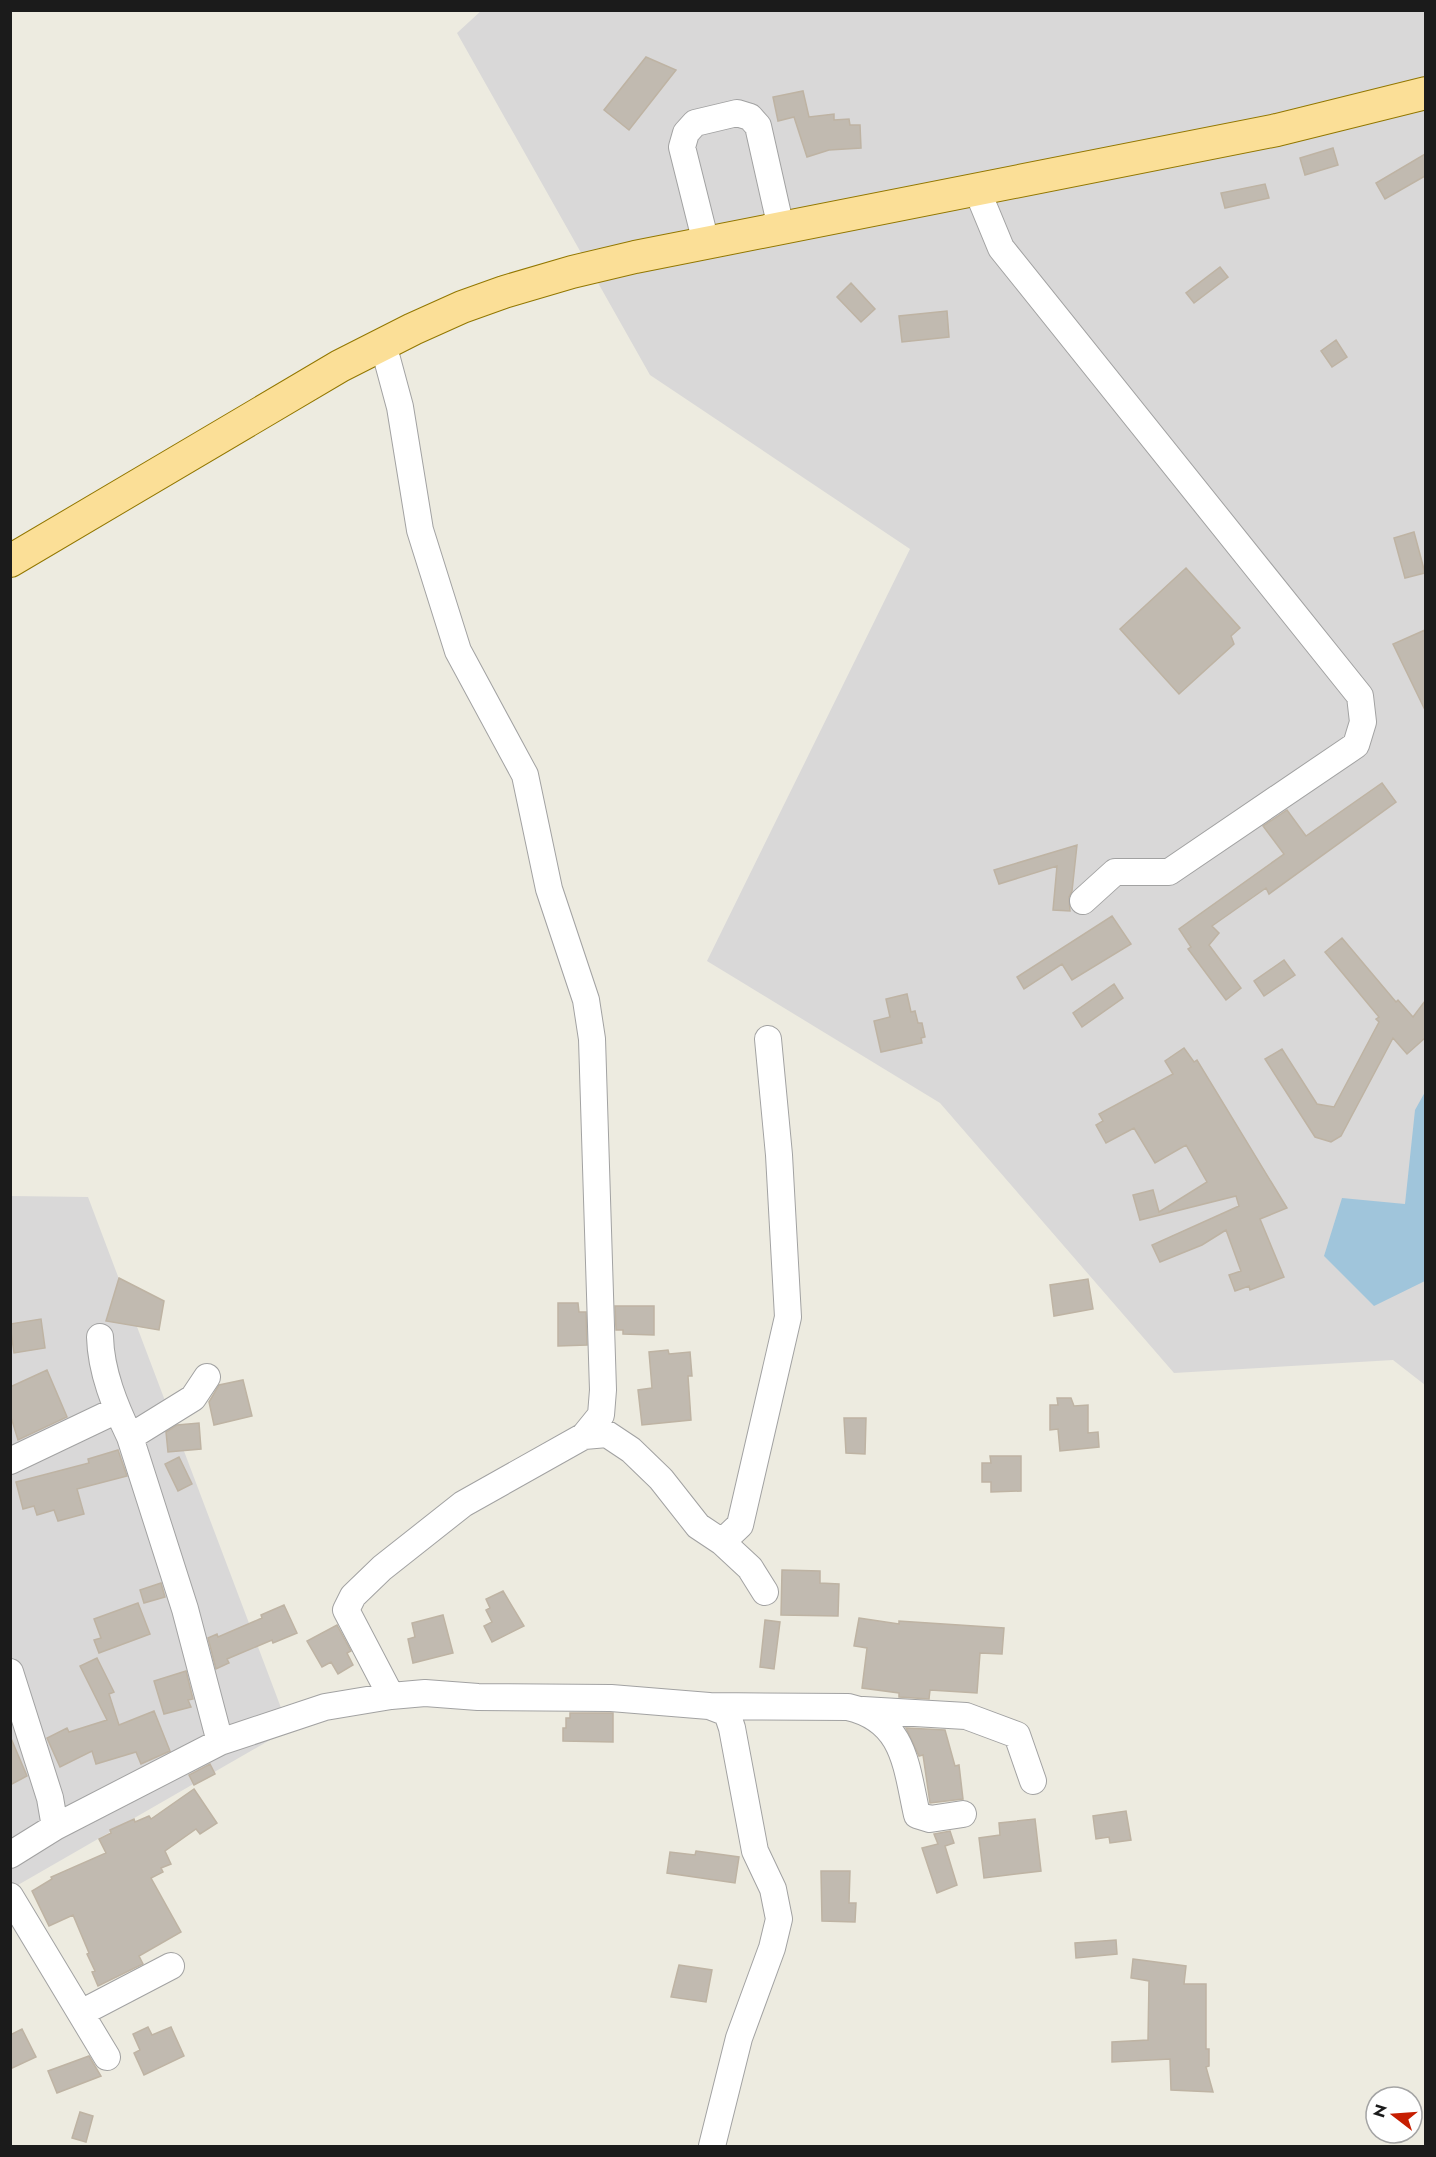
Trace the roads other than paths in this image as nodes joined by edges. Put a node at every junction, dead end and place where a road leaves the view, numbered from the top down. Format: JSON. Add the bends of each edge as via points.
{"nodes":[{"id":1,"x":1425,"y":93,"type":"edge"},
{"id":2,"x":977,"y":190,"type":"junction"},
{"id":3,"x":781,"y":228,"type":"junction"},
{"id":4,"x":706,"y":243,"type":"junction"},
{"id":5,"x":384,"y":344,"type":"junction"},
{"id":6,"x":10,"y":561,"type":"edge"},
{"id":7,"x":1083,"y":901,"type":"dead end"},
{"id":8,"x":768,"y":1039,"type":"dead end"},
{"id":9,"x":100,"y":1337,"type":"dead end"},
{"id":10,"x":207,"y":1377,"type":"dead end"},
{"id":11,"x":117,"y":1410,"type":"junction"},
{"id":12,"x":584,"y":1436,"type":"junction"},
{"id":13,"x":130,"y":1437,"type":"junction"},
{"id":14,"x":10,"y":1461,"type":"edge"},
{"id":15,"x":722,"y":1542,"type":"junction"},
{"id":16,"x":765,"y":1592,"type":"dead end"},
{"id":17,"x":10,"y":1672,"type":"edge"},
{"id":18,"x":391,"y":1696,"type":"junction"},
{"id":19,"x":709,"y":1706,"type":"junction"},
{"id":20,"x":863,"y":1710,"type":"junction"},
{"id":21,"x":220,"y":1742,"type":"junction"},
{"id":22,"x":1033,"y":1781,"type":"dead end"},
{"id":23,"x":963,"y":1814,"type":"dead end"},
{"id":24,"x":56,"y":1827,"type":"junction"},
{"id":25,"x":10,"y":1855,"type":"edge"},
{"id":26,"x":10,"y":1896,"type":"edge"},
{"id":27,"x":171,"y":1966,"type":"dead end"},
{"id":28,"x":81,"y":2013,"type":"junction"},
{"id":29,"x":107,"y":2057,"type":"dead end"},
{"id":30,"x":712,"y":2146,"type":"edge"}],
"edges":[{"from":1,"to":2,"type":"main road","via":[[1277,130]]},
{"from":2,"to":3,"type":"main road"},
{"from":2,"to":7,"type":"street","via":[[1001,248],[1360,696],[1363,722],[1356,745],[1169,872],[1115,872]]},
{"from":3,"to":4,"type":"main road"},
{"from":3,"to":4,"type":"street","via":[[758,126],[750,117],[737,113],[695,123],[686,133],[682,147]]},
{"from":4,"to":5,"type":"main road","via":[[572,272],[504,292]]},
{"from":5,"to":6,"type":"main road","via":[[340,366]]},
{"from":5,"to":12,"type":"street","via":[[400,407],[420,530],[458,651],[525,775],[549,889],[586,1000],[592,1039],[603,1390],[601,1415]]},
{"from":8,"to":15,"type":"street","via":[[788,1317],[740,1525]]},
{"from":9,"to":11,"type":"street","via":[[101,1359]]},
{"from":10,"to":13,"type":"street","via":[[193,1398]]},
{"from":11,"to":13,"type":"street"},
{"from":11,"to":14,"type":"street"},
{"from":12,"to":15,"type":"street","via":[[607,1434],[631,1450],[661,1479],[698,1526]]},
{"from":12,"to":18,"type":"street","via":[[463,1504],[353,1596],[346,1610]]},
{"from":13,"to":21,"type":"street","via":[[185,1609]]},
{"from":15,"to":16,"type":"street","via":[[750,1568]]},
{"from":17,"to":24,"type":"street"},
{"from":18,"to":19,"type":"street","via":[[425,1693],[599,1698]]},
{"from":18,"to":21,"type":"street","via":[[325,1707]]},
{"from":19,"to":20,"type":"street"},
{"from":19,"to":30,"type":"street","via":[[726,1713],[732,1728],[755,1851],[774,1889],[779,1919],[739,2038]]},
{"from":20,"to":22,"type":"street","via":[[966,1716],[1017,1735]]},
{"from":20,"to":23,"type":"street","via":[[882,1722],[898,1741],[917,1815],[930,1819]]},
{"from":21,"to":24,"type":"street"},
{"from":24,"to":25,"type":"street"},
{"from":26,"to":28,"type":"street"},
{"from":27,"to":28,"type":"street"},
{"from":28,"to":29,"type":"street"}]}
